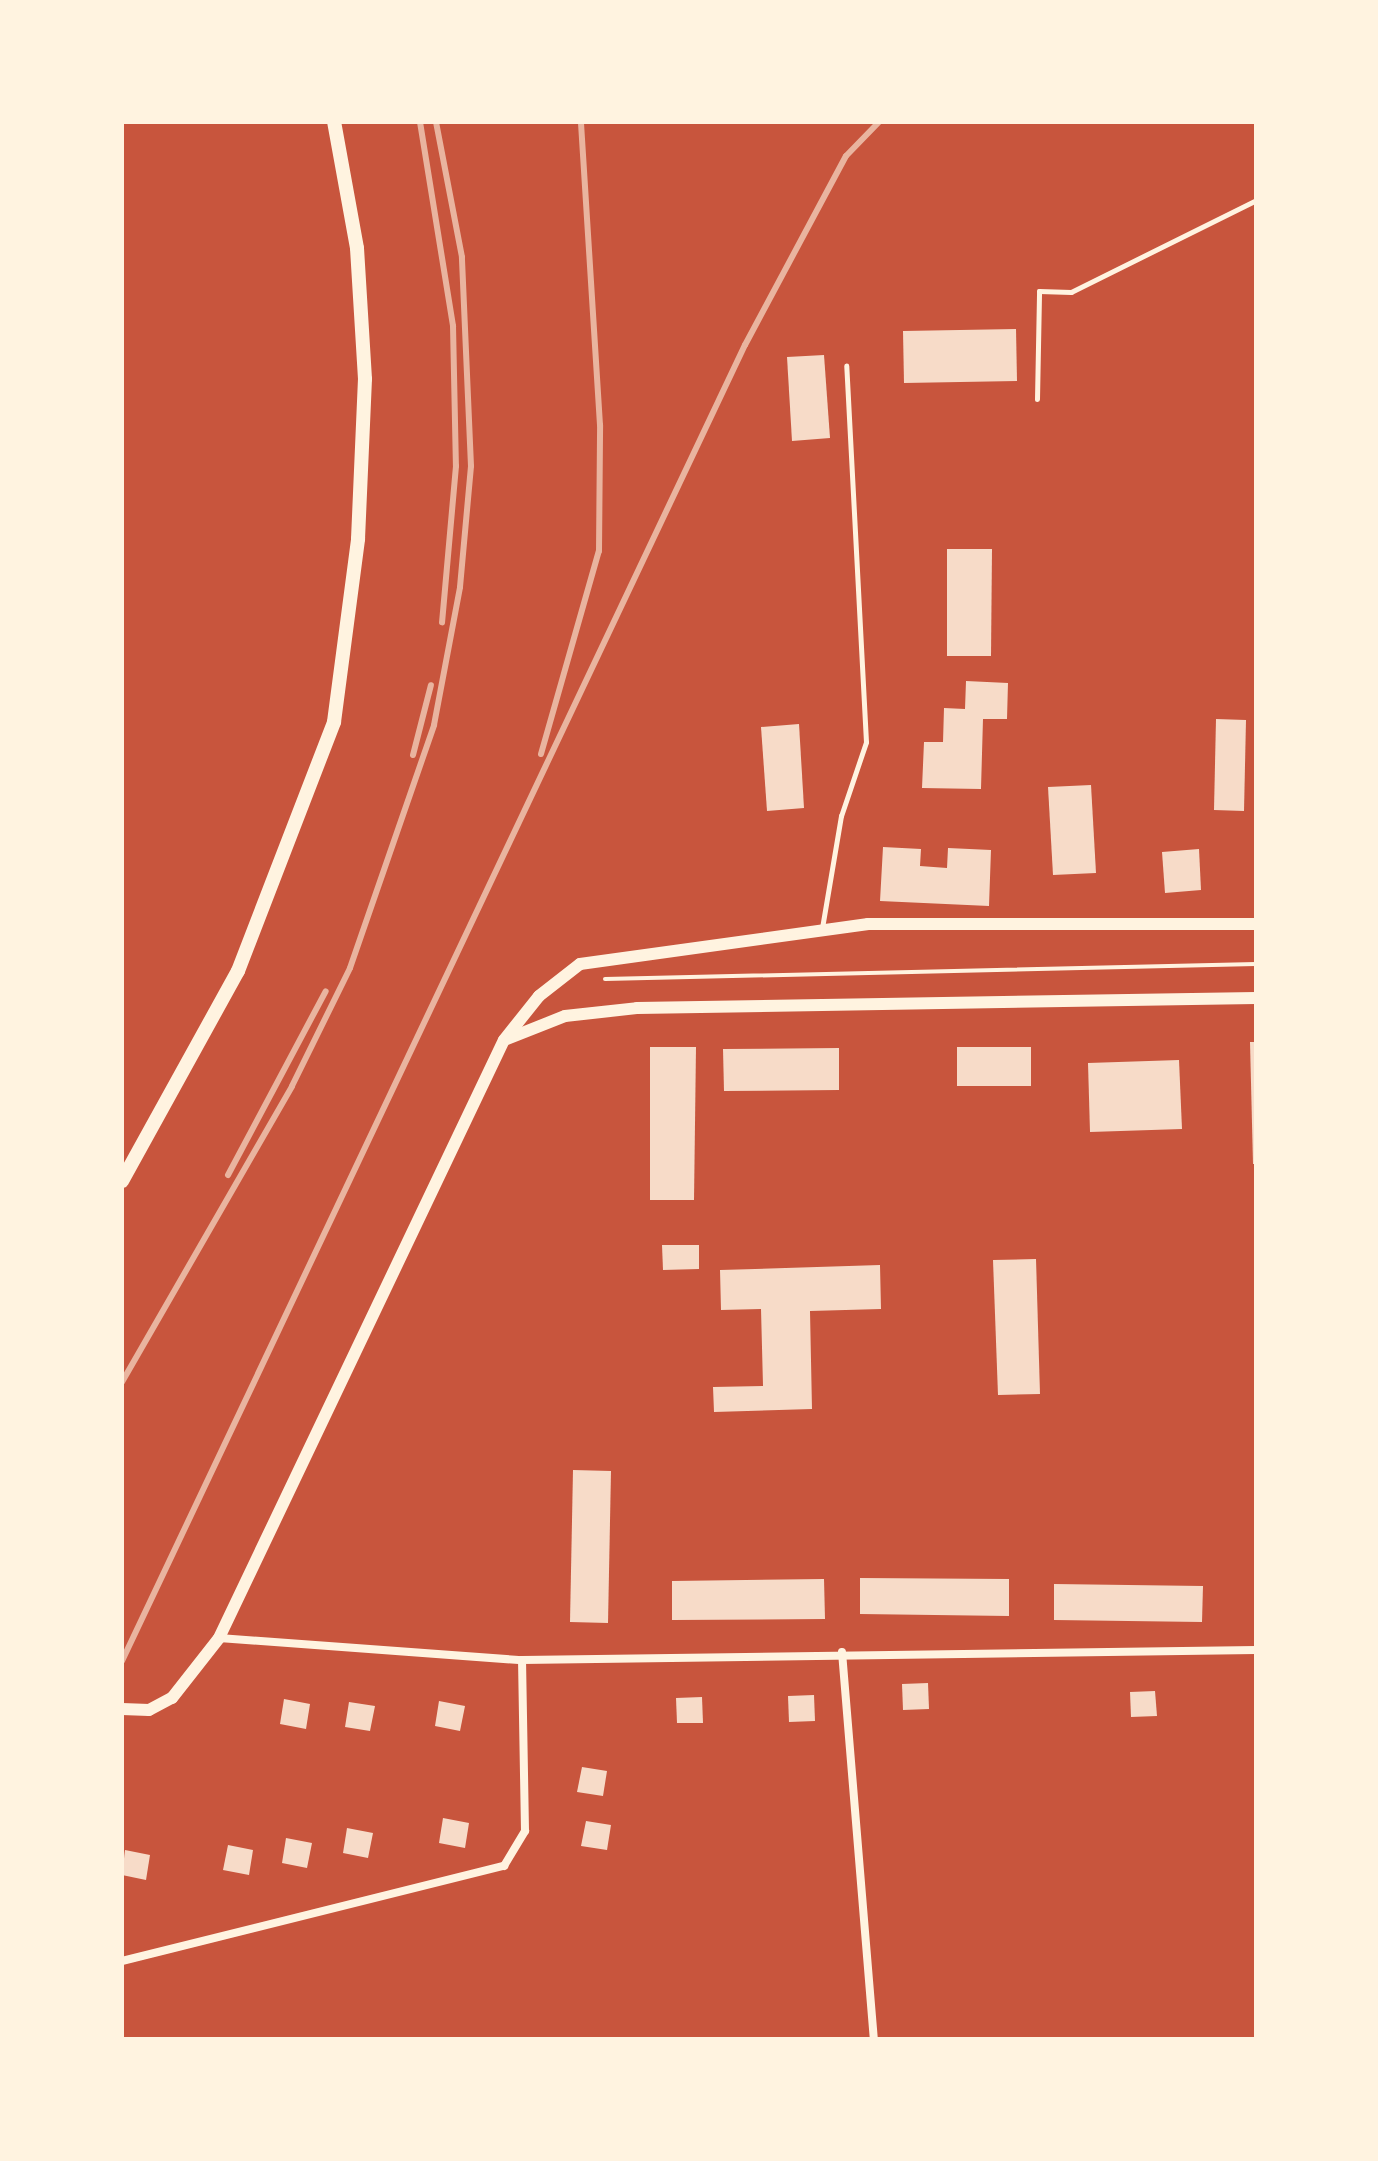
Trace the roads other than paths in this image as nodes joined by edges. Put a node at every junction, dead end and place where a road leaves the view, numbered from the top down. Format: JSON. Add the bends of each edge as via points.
{"nodes":[{"id":1,"x":334,"y":122,"type":"edge"},
{"id":2,"x":1256,"y":200,"type":"edge"},
{"id":3,"x":846,"y":366,"type":"dead end"},
{"id":4,"x":1037,"y":399,"type":"dead end"},
{"id":5,"x":1256,"y":924,"type":"edge"},
{"id":6,"x":822,"y":928,"type":"junction"},
{"id":7,"x":1256,"y":998,"type":"edge"},
{"id":8,"x":504,"y":1040,"type":"junction"},
{"id":9,"x":122,"y":1181,"type":"edge"},
{"id":10,"x":219,"y":1638,"type":"junction"},
{"id":11,"x":1256,"y":1650,"type":"edge"},
{"id":12,"x":842,"y":1652,"type":"junction"},
{"id":13,"x":522,"y":1660,"type":"junction"},
{"id":14,"x":123,"y":1714,"type":"edge"},
{"id":15,"x":122,"y":1961,"type":"edge"},
{"id":16,"x":874,"y":2039,"type":"edge"}],
"edges":[{"from":1,"to":9,"type":"main road","via":[[357,248],[365,379],[358,539],[334,722],[238,971]]},
{"from":2,"to":4,"type":"lane","via":[[1071,292],[1039,291]]},
{"from":3,"to":6,"type":"lane","via":[[866,742],[841,816]]},
{"from":5,"to":6,"type":"street"},
{"from":6,"to":8,"type":"street","via":[[580,964],[539,996]]},
{"from":7,"to":8,"type":"street","via":[[637,1008],[565,1016]]},
{"from":8,"to":10,"type":"street"},
{"from":10,"to":13,"type":"street"},
{"from":10,"to":14,"type":"street","via":[[172,1698]]},
{"from":11,"to":12,"type":"street"},
{"from":12,"to":13,"type":"street"},
{"from":12,"to":16,"type":"street"},
{"from":13,"to":15,"type":"street","via":[[525,1831],[504,1866]]}]}
